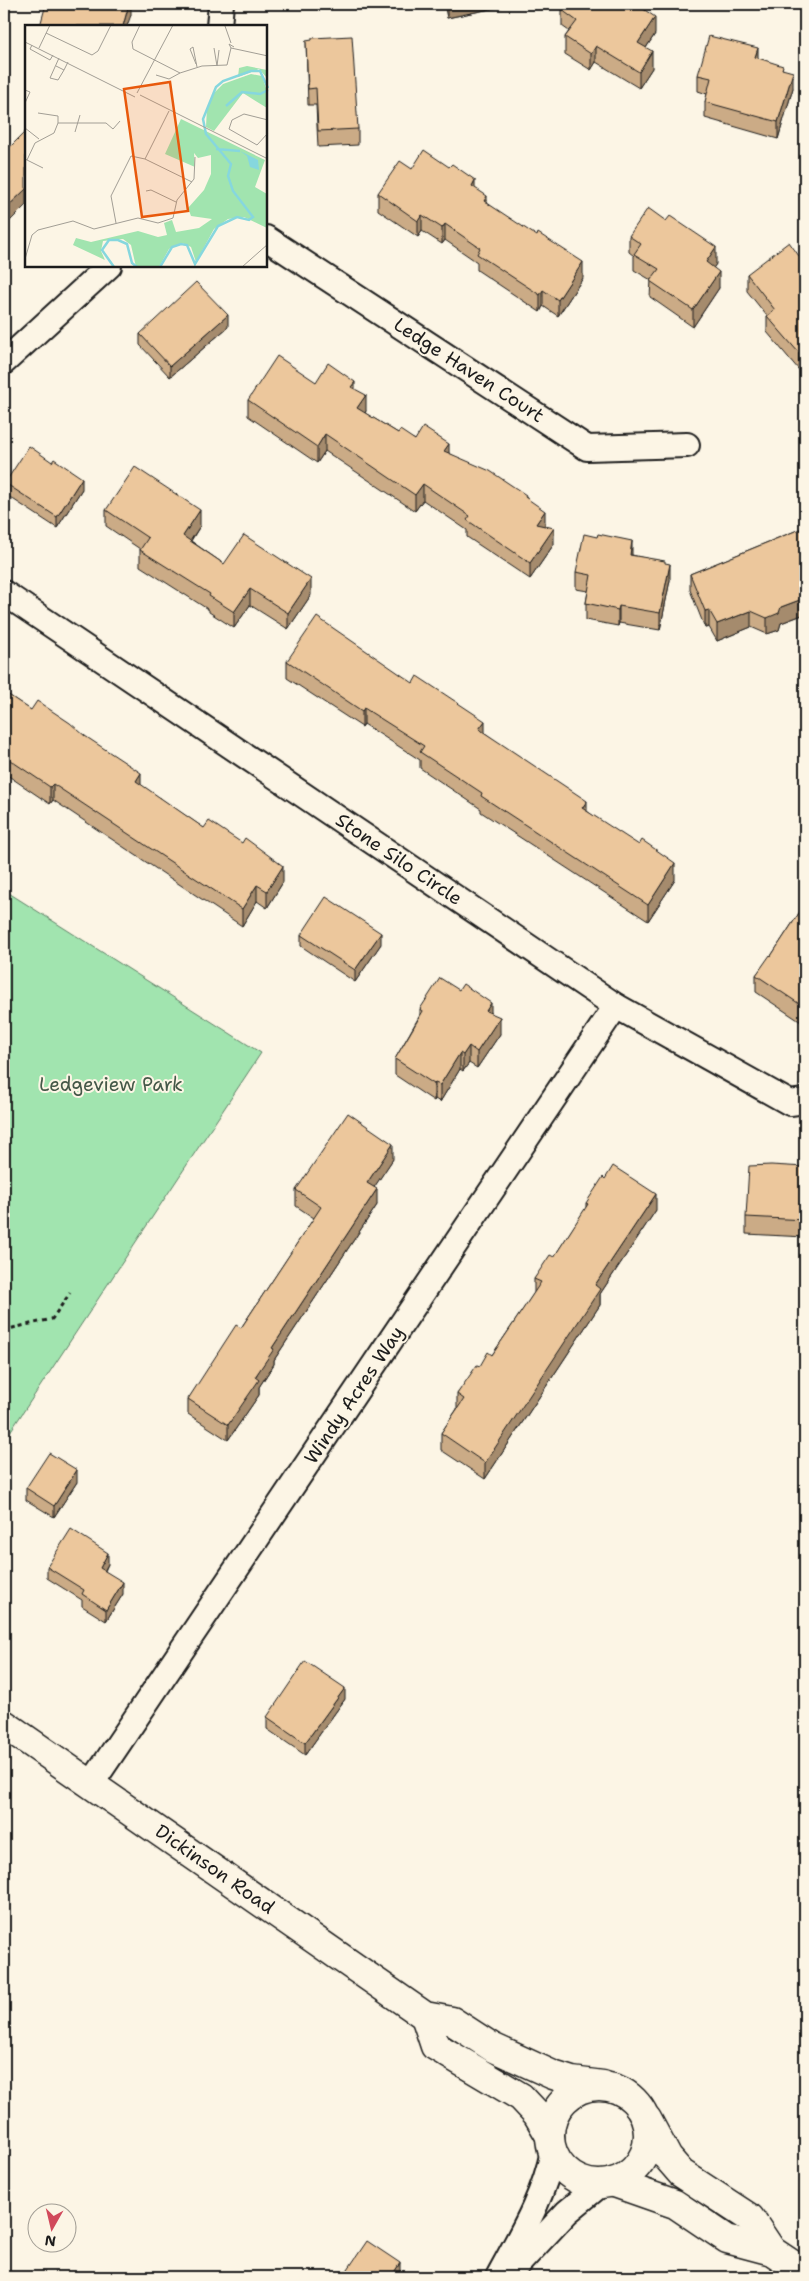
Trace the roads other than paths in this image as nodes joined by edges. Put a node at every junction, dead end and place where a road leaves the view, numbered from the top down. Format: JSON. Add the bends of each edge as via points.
{"nodes":[{"id":1,"x":221,"y":4,"type":"edge"},
{"id":2,"x":219,"y":25,"type":"edge"},
{"id":3,"x":268,"y":239,"type":"edge"},
{"id":4,"x":107,"y":268,"type":"edge"},
{"id":5,"x":4,"y":362,"type":"edge"},
{"id":6,"x":687,"y":445,"type":"dead end"},
{"id":7,"x":4,"y":593,"type":"edge"},
{"id":8,"x":616,"y":1006,"type":"junction"},
{"id":9,"x":805,"y":1100,"type":"edge"},
{"id":10,"x":4,"y":1724,"type":"edge"},
{"id":11,"x":92,"y":1784,"type":"junction"},
{"id":12,"x":425,"y":2016,"type":"junction"},
{"id":13,"x":603,"y":2086,"type":"junction"},
{"id":14,"x":643,"y":2113,"type":"junction"},
{"id":15,"x":551,"y":2144,"type":"junction"},
{"id":16,"x":607,"y":2183,"type":"junction"},
{"id":17,"x":772,"y":2250,"type":"junction"},
{"id":18,"x":805,"y":2273,"type":"edge"},
{"id":19,"x":498,"y":2277,"type":"edge"},
{"id":20,"x":506,"y":2277,"type":"edge"}],
"edges":[{"from":1,"to":2,"type":"street"},
{"from":3,"to":6,"type":"street","name":"Ledge Haven Court","via":[[588,448]]},
{"from":4,"to":5,"type":"street"},
{"from":7,"to":8,"type":"street","name":"Stone Silo Circle"},
{"from":8,"to":9,"type":"street","name":"Stone Silo Circle","via":[[790,1103]]},
{"from":8,"to":11,"type":"street","name":"Windy Acres Way"},
{"from":10,"to":11,"type":"street","name":"Dickinson Road"},
{"from":11,"to":12,"type":"street","name":"Dickinson Road"},
{"from":12,"to":13,"type":"street","name":"Dickinson Road","via":[[452,2021],[492,2047],[553,2075]]},
{"from":12,"to":15,"type":"street","via":[[436,2046],[521,2097],[537,2114]]},
{"from":13,"to":14,"type":"street","via":[[619,2090],[633,2099]]},
{"from":13,"to":15,"type":"street","via":[[586,2087],[571,2094],[560,2105],[552,2120]]},
{"from":14,"to":16,"type":"street","via":[[648,2126],[644,2154],[637,2167],[626,2176]]},
{"from":14,"to":17,"type":"street","via":[[668,2158],[681,2173],[750,2218]]},
{"from":15,"to":16,"type":"street","via":[[560,2165],[572,2176],[586,2182]]},
{"from":15,"to":19,"type":"street","via":[[549,2170],[535,2209]]},
{"from":16,"to":17,"type":"street","via":[[675,2204],[727,2239]]},
{"from":16,"to":20,"type":"street","via":[[567,2212]]},
{"from":17,"to":18,"type":"street"}]}
